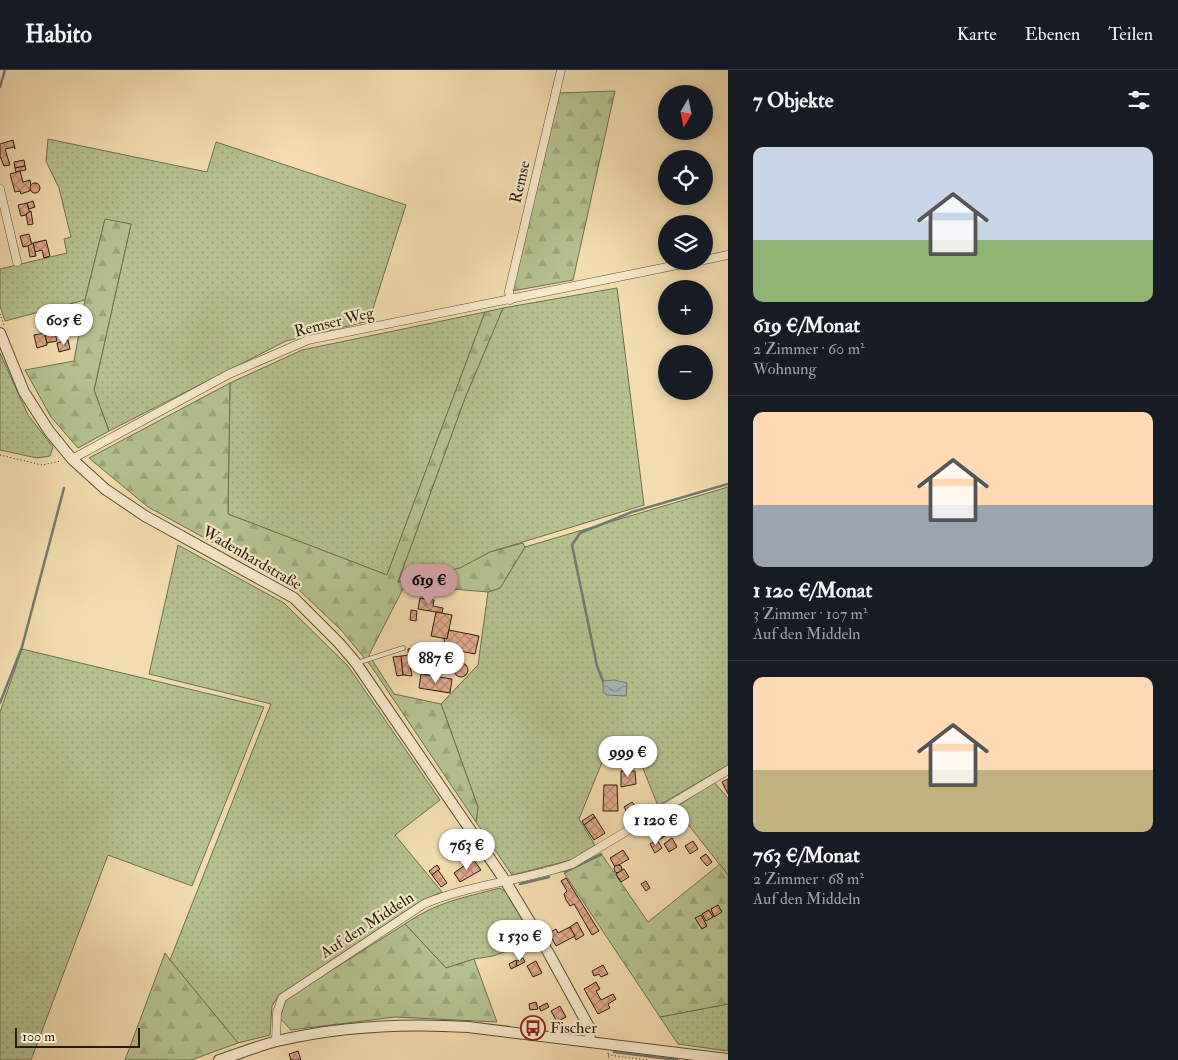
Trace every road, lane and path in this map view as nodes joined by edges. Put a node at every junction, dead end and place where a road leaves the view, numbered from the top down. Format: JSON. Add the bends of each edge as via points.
{"nodes":[{"id":1,"x":560,"y":70,"type":"edge"},
{"id":2,"x":0,"y":188,"type":"edge"},
{"id":3,"x":728,"y":255,"type":"edge"},
{"id":4,"x":713,"y":258,"type":"edge"},
{"id":5,"x":17,"y":262,"type":"dead end"},
{"id":6,"x":658,"y":269,"type":"edge"},
{"id":7,"x":510,"y":300,"type":"junction"},
{"id":8,"x":0,"y":314,"type":"edge"},
{"id":9,"x":2,"y":330,"type":"edge"},
{"id":10,"x":0,"y":455,"type":"edge"},
{"id":11,"x":72,"y":459,"type":"junction"},
{"id":12,"x":403,"y":648,"type":"dead end"},
{"id":13,"x":356,"y":663,"type":"junction"},
{"id":14,"x":728,"y":770,"type":"edge"},
{"id":15,"x":506,"y":882,"type":"junction"},
{"id":16,"x":276,"y":1042,"type":"junction"},
{"id":17,"x":590,"y":1042,"type":"junction"},
{"id":18,"x":728,"y":1059,"type":"edge"},
{"id":19,"x":219,"y":1060,"type":"edge"},
{"id":20,"x":609,"y":1060,"type":"edge"},
{"id":21,"x":649,"y":1060,"type":"edge"}],
"edges":[{"from":1,"to":7,"type":"street","name":"Remse","via":[[509,291]]},
{"from":2,"to":5,"type":"street"},
{"from":3,"to":4,"type":"street"},
{"from":6,"to":7,"type":"street","name":"Remser Weg"},
{"from":7,"to":11,"type":"street","name":"Remser Weg","via":[[308,340],[229,374]]},
{"from":8,"to":9,"type":"path"},
{"from":9,"to":11,"type":"street","name":"Wadenhardstraße","via":[[24,392]]},
{"from":10,"to":11,"type":"path","via":[[42,465]]},
{"from":11,"to":13,"type":"street","name":"Wadenhardstraße","via":[[105,489],[145,516],[294,598]]},
{"from":12,"to":13,"type":"lane"},
{"from":13,"to":15,"type":"street","name":"Wadenhardstraße"},
{"from":14,"to":15,"type":"street","name":"Auf den Middeln","via":[[572,864]]},
{"from":15,"to":16,"type":"street","name":"Auf den Middeln","via":[[443,896],[424,904],[282,998],[277,1013]]},
{"from":15,"to":17,"type":"street","name":"Wadenhardstraße","via":[[588,1027]]},
{"from":16,"to":17,"type":"street","via":[[328,1031],[425,1024],[468,1026]]},
{"from":16,"to":19,"type":"street"},
{"from":17,"to":18,"type":"street"},
{"from":20,"to":21,"type":"path","via":[[608,1055]]}]}
